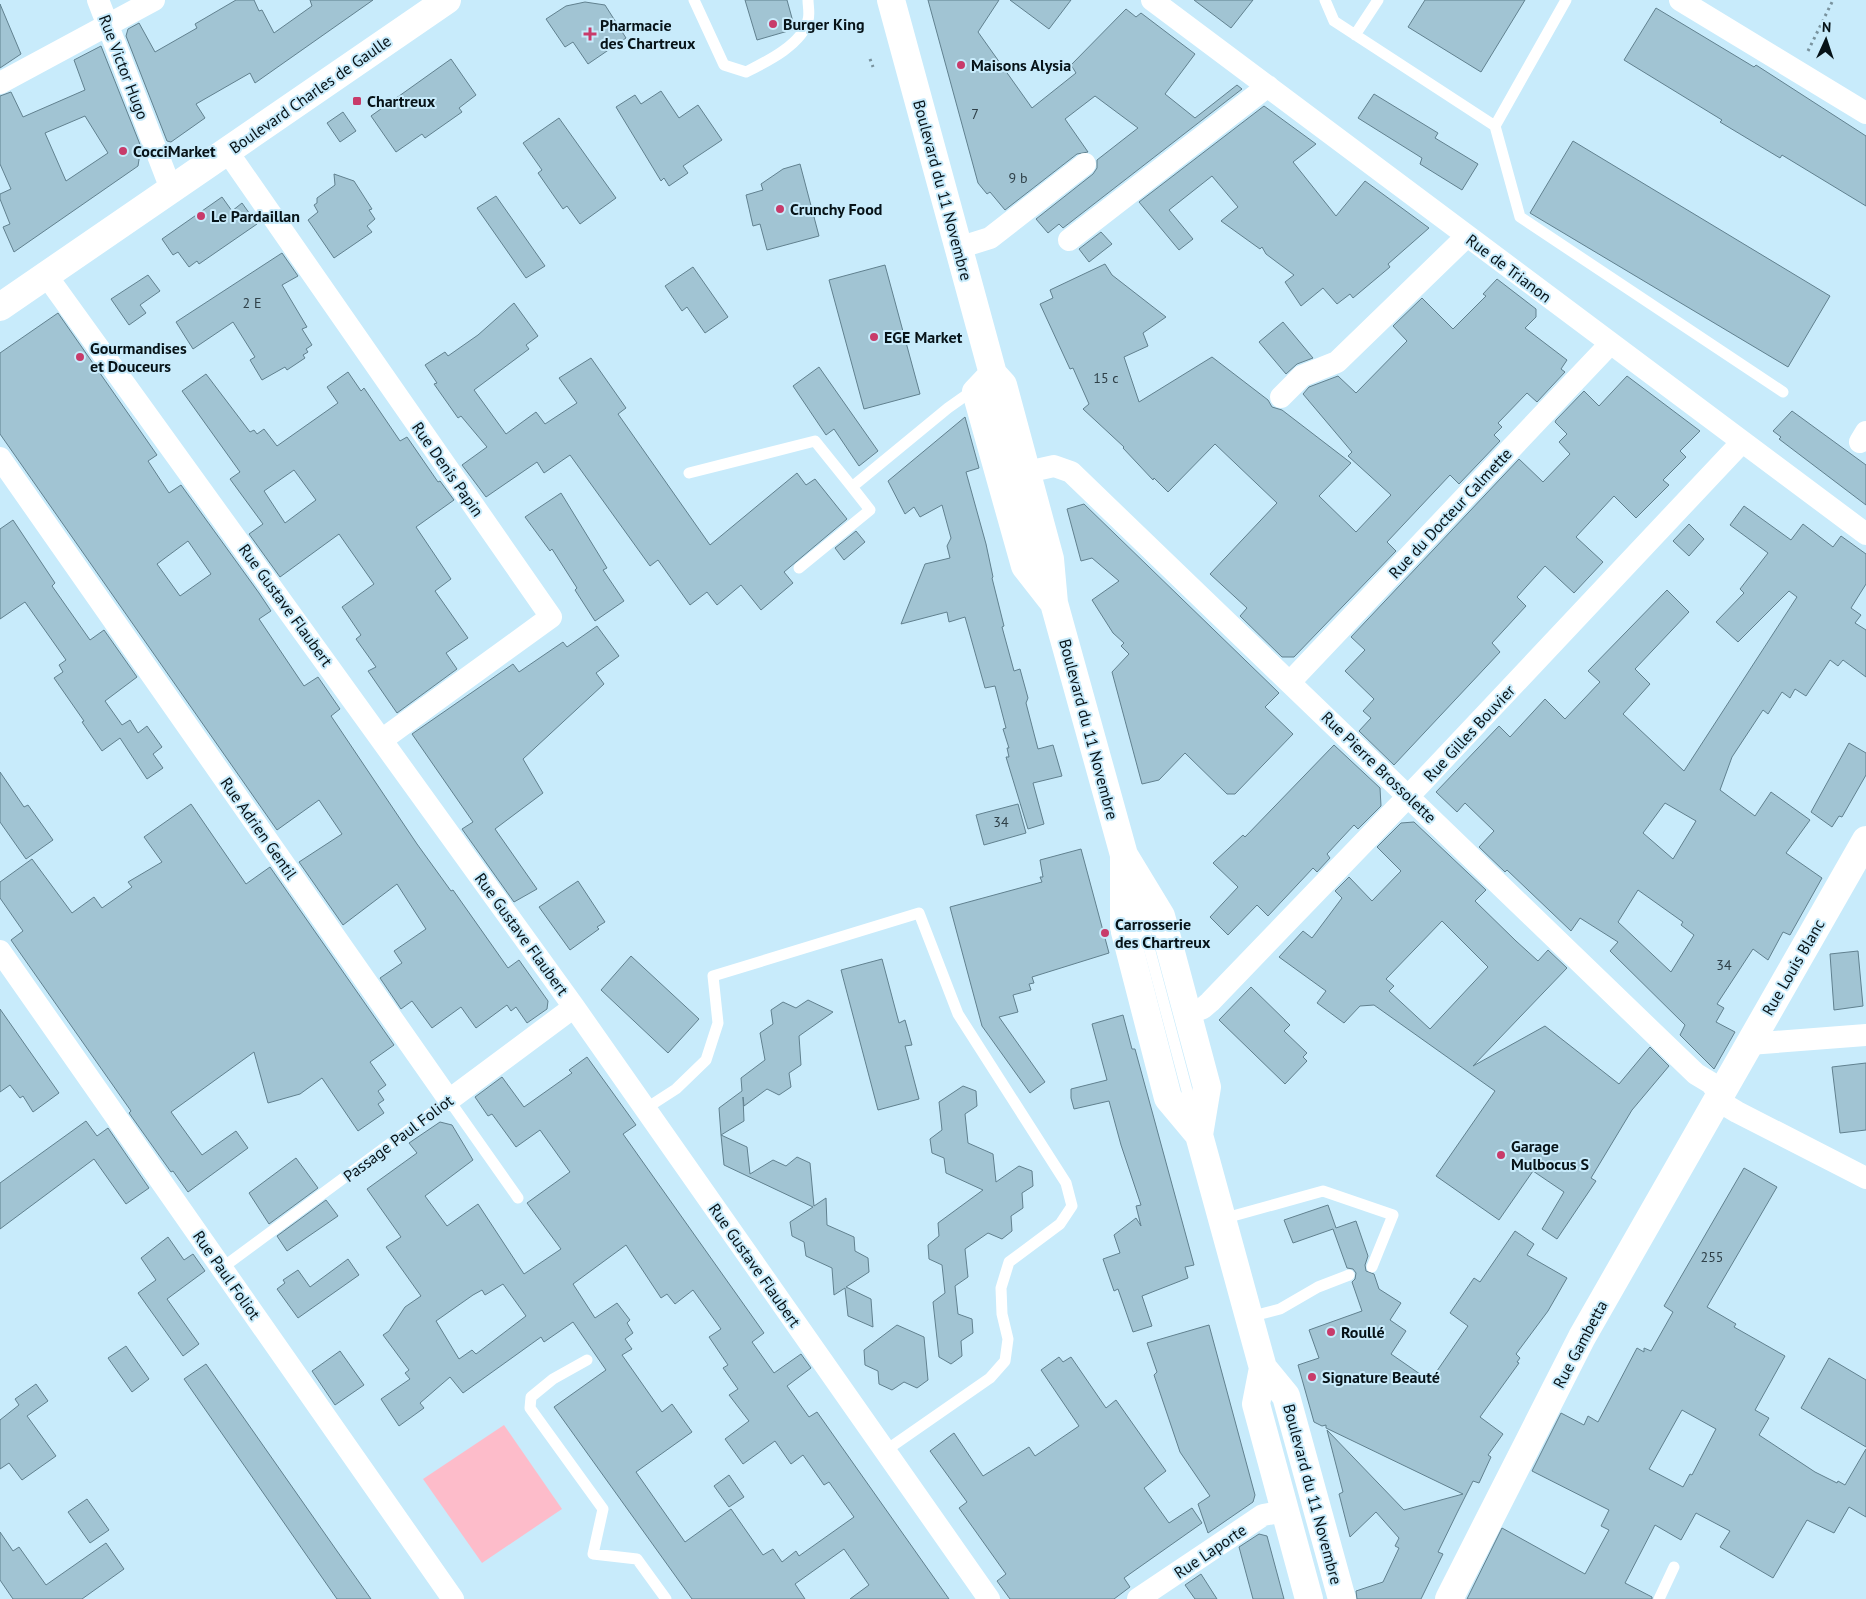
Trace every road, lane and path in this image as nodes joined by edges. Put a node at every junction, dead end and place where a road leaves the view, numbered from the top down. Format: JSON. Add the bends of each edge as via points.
{"nodes":[{"id":1,"x":98,"y":0,"type":"edge"},
{"id":2,"x":154,"y":0,"type":"edge"},
{"id":3,"x":447,"y":0,"type":"edge"},
{"id":4,"x":694,"y":0,"type":"edge"},
{"id":5,"x":808,"y":0,"type":"edge"},
{"id":6,"x":1152,"y":0,"type":"edge"},
{"id":7,"x":1325,"y":0,"type":"edge"},
{"id":8,"x":1378,"y":0,"type":"edge"},
{"id":9,"x":1566,"y":0,"type":"edge"},
{"id":10,"x":1680,"y":0,"type":"edge"},
{"id":11,"x":1834,"y":0,"type":"edge"},
{"id":12,"x":889,"y":2,"type":"edge"},
{"id":13,"x":108,"y":26,"type":"junction"},
{"id":14,"x":1355,"y":35,"type":"junction"},
{"id":15,"x":870,"y":59,"type":"dead end"},
{"id":16,"x":873,"y":68,"type":"dead end"},
{"id":17,"x":1796,"y":71,"type":"junction"},
{"id":18,"x":0,"y":83,"type":"edge"},
{"id":19,"x":1268,"y":86,"type":"junction"},
{"id":20,"x":1866,"y":113,"type":"edge"},
{"id":21,"x":1495,"y":126,"type":"junction"},
{"id":22,"x":227,"y":151,"type":"junction"},
{"id":23,"x":1085,"y":164,"type":"dead end"},
{"id":24,"x":171,"y":189,"type":"junction"},
{"id":25,"x":1467,"y":236,"type":"junction"},
{"id":26,"x":1070,"y":240,"type":"dead end"},
{"id":27,"x":958,"y":248,"type":"junction"},
{"id":28,"x":46,"y":275,"type":"junction"},
{"id":29,"x":0,"y":307,"type":"edge"},
{"id":30,"x":1610,"y":344,"type":"junction"},
{"id":31,"x":984,"y":383,"type":"junction"},
{"id":32,"x":1783,"y":392,"type":"dead end"},
{"id":33,"x":1281,"y":397,"type":"dead end"},
{"id":34,"x":1742,"y":442,"type":"junction"},
{"id":35,"x":0,"y":458,"type":"edge"},
{"id":36,"x":1027,"y":472,"type":"junction"},
{"id":37,"x":689,"y":473,"type":"dead end"},
{"id":38,"x":852,"y":487,"type":"junction"},
{"id":39,"x":1866,"y":534,"type":"edge"},
{"id":40,"x":799,"y":568,"type":"dead end"},
{"id":41,"x":1054,"y":603,"type":"junction"},
{"id":42,"x":1290,"y":682,"type":"junction"},
{"id":43,"x":383,"y":739,"type":"junction"},
{"id":44,"x":1409,"y":796,"type":"junction"},
{"id":45,"x":1866,"y":840,"type":"edge"},
{"id":46,"x":1124,"y":855,"type":"junction"},
{"id":47,"x":0,"y":951,"type":"edge"},
{"id":48,"x":574,"y":1007,"type":"junction"},
{"id":49,"x":1188,"y":1014,"type":"junction"},
{"id":50,"x":1866,"y":1035,"type":"edge"},
{"id":51,"x":1749,"y":1044,"type":"junction"},
{"id":52,"x":1720,"y":1095,"type":"junction"},
{"id":53,"x":449,"y":1100,"type":"junction"},
{"id":54,"x":645,"y":1109,"type":"junction"},
{"id":55,"x":1199,"y":1135,"type":"junction"},
{"id":56,"x":1866,"y":1178,"type":"edge"},
{"id":57,"x":518,"y":1198,"type":"dead end"},
{"id":58,"x":1222,"y":1219,"type":"junction"},
{"id":59,"x":1372,"y":1267,"type":"dead end"},
{"id":60,"x":222,"y":1268,"type":"junction"},
{"id":61,"x":1349,"y":1275,"type":"dead end"},
{"id":62,"x":1249,"y":1317,"type":"junction"},
{"id":63,"x":587,"y":1360,"type":"dead end"},
{"id":64,"x":1264,"y":1368,"type":"junction"},
{"id":65,"x":885,"y":1451,"type":"junction"},
{"id":66,"x":1285,"y":1511,"type":"junction"},
{"id":67,"x":1674,"y":1567,"type":"dead end"},
{"id":68,"x":453,"y":1599,"type":"edge"},
{"id":69,"x":666,"y":1599,"type":"edge"},
{"id":70,"x":989,"y":1599,"type":"edge"},
{"id":71,"x":1138,"y":1599,"type":"edge"},
{"id":72,"x":1309,"y":1599,"type":"edge"},
{"id":73,"x":1342,"y":1599,"type":"edge"},
{"id":74,"x":1450,"y":1599,"type":"edge"},
{"id":75,"x":1659,"y":1599,"type":"edge"}],
"edges":[{"from":1,"to":13,"type":"street","name":"Rue Victor Hugo"},
{"from":2,"to":13,"type":"street"},
{"from":3,"to":22,"type":"main road","name":"Boulevard Charles de Gaulle"},
{"from":4,"to":5,"type":"lane","via":[[724,65],[746,72],[796,41],[808,21]]},
{"from":6,"to":19,"type":"street","name":"Rue de Trianon"},
{"from":7,"to":14,"type":"lane","via":[[1334,21]]},
{"from":8,"to":14,"type":"lane"},
{"from":9,"to":21,"type":"lane"},
{"from":10,"to":17,"type":"street"},
{"from":11,"to":17,"type":"path"},
{"from":12,"to":27,"type":"main road","name":"Boulevard du 11 Novembre"},
{"from":13,"to":18,"type":"street"},
{"from":13,"to":24,"type":"street","name":"Rue Victor Hugo"},
{"from":14,"to":21,"type":"lane"},
{"from":15,"to":16,"type":"path"},
{"from":17,"to":20,"type":"street"},
{"from":19,"to":25,"type":"street","name":"Rue de Trianon"},
{"from":19,"to":26,"type":"street"},
{"from":21,"to":32,"type":"lane","via":[[1520,217]]},
{"from":22,"to":24,"type":"main road","name":"Boulevard Charles de Gaulle"},
{"from":22,"to":43,"type":"street","name":"Rue Denis Papin","via":[[551,617]]},
{"from":23,"to":27,"type":"street","via":[[990,238]]},
{"from":24,"to":28,"type":"main road","name":"Boulevard Charles de Gaulle"},
{"from":25,"to":30,"type":"street","name":"Rue de Trianon"},
{"from":25,"to":33,"type":"street","via":[[1337,362],[1302,376]]},
{"from":27,"to":31,"type":"main road","name":"Boulevard du 11 Novembre"},
{"from":28,"to":29,"type":"main road","name":"Boulevard Charles de Gaulle"},
{"from":28,"to":43,"type":"street","name":"Rue Gustave Flaubert"},
{"from":30,"to":34,"type":"street","name":"Rue de Trianon"},
{"from":30,"to":42,"type":"street","name":"Rue du Docteur Calmette"},
{"from":31,"to":36,"type":"main road","name":"Boulevard du 11 Novembre","via":[[1003,385]]},
{"from":31,"to":38,"type":"lane","via":[[948,408]]},
{"from":31,"to":41,"type":"main road","name":"Boulevard du 11 Novembre","via":[[1025,566]]},
{"from":34,"to":39,"type":"street","name":"Rue de Trianon"},
{"from":34,"to":44,"type":"street","name":"Rue Gilles Bouvier"},
{"from":35,"to":53,"type":"street","name":"Rue Adrien Gentil"},
{"from":36,"to":41,"type":"main road","name":"Boulevard du 11 Novembre","via":[[1050,559]]},
{"from":36,"to":42,"type":"street","name":"Rue Pierre Brossolette","via":[[1054,466],[1071,472]]},
{"from":37,"to":38,"type":"lane","via":[[815,441]]},
{"from":38,"to":40,"type":"lane","via":[[870,510]]},
{"from":41,"to":46,"type":"main road","name":"Boulevard du 11 Novembre"},
{"from":42,"to":44,"type":"street","name":"Rue Pierre Brossolette"},
{"from":43,"to":48,"type":"street","name":"Rue Gustave Flaubert"},
{"from":44,"to":49,"type":"street","name":"Rue Gilles Bouvier","via":[[1210,1002]]},
{"from":44,"to":52,"type":"street","name":"Rue Pierre Brossolette"},
{"from":45,"to":51,"type":"main road","name":"Rue Louis Blanc"},
{"from":46,"to":49,"type":"main road","name":"Boulevard du 11 Novembre","via":[[1161,916]]},
{"from":46,"to":55,"type":"main road","name":"Boulevard du 11 Novembre","via":[[1124,928],[1168,1098]]},
{"from":47,"to":60,"type":"street","name":"Rue Paul Foliot"},
{"from":48,"to":53,"type":"street","name":"Passage Paul Foliot"},
{"from":48,"to":54,"type":"street","name":"Rue Gustave Flaubert"},
{"from":49,"to":55,"type":"main road","name":"Boulevard du 11 Novembre","via":[[1207,1087]]},
{"from":50,"to":51,"type":"street"},
{"from":51,"to":52,"type":"main road","name":"Rue Louis Blanc"},
{"from":52,"to":56,"type":"street","name":"Rue Pierre Brossolette","via":[[1727,1106],[1737,1112]]},
{"from":52,"to":74,"type":"main road","name":"Rue Gambetta","via":[[1582,1337]]},
{"from":53,"to":57,"type":"lane","name":"Rue Adrien Gentil"},
{"from":53,"to":60,"type":"lane","name":"Passage Paul Foliot"},
{"from":54,"to":65,"type":"street","name":"Rue Gustave Flaubert"},
{"from":54,"to":65,"type":"lane","via":[[676,1089],[706,1060],[718,1023],[712,976],[918,913],[958,1014],[1066,1182],[1072,1206],[1060,1224],[1009,1262],[1001,1288],[1002,1314],[1008,1339],[1005,1361],[990,1378]]},
{"from":55,"to":58,"type":"main road","name":"Boulevard du 11 Novembre"},
{"from":58,"to":59,"type":"lane","via":[[1323,1191],[1393,1215]]},
{"from":58,"to":62,"type":"main road","name":"Boulevard du 11 Novembre"},
{"from":60,"to":68,"type":"street","name":"Rue Paul Foliot"},
{"from":61,"to":62,"type":"lane","via":[[1318,1287],[1280,1309]]},
{"from":62,"to":64,"type":"main road","name":"Boulevard du 11 Novembre"},
{"from":63,"to":69,"type":"lane","via":[[553,1379],[531,1397],[530,1408],[603,1510],[593,1554],[637,1559]]},
{"from":64,"to":66,"type":"main road","name":"Boulevard du 11 Novembre","via":[[1256,1404]]},
{"from":64,"to":73,"type":"main road","name":"Boulevard du 11 Novembre","via":[[1286,1396]]},
{"from":65,"to":70,"type":"street","name":"Rue Gustave Flaubert"},
{"from":66,"to":71,"type":"street","name":"Rue Laporte","via":[[1263,1515]]},
{"from":66,"to":72,"type":"main road","name":"Boulevard du 11 Novembre"},
{"from":67,"to":75,"type":"lane"}]}
